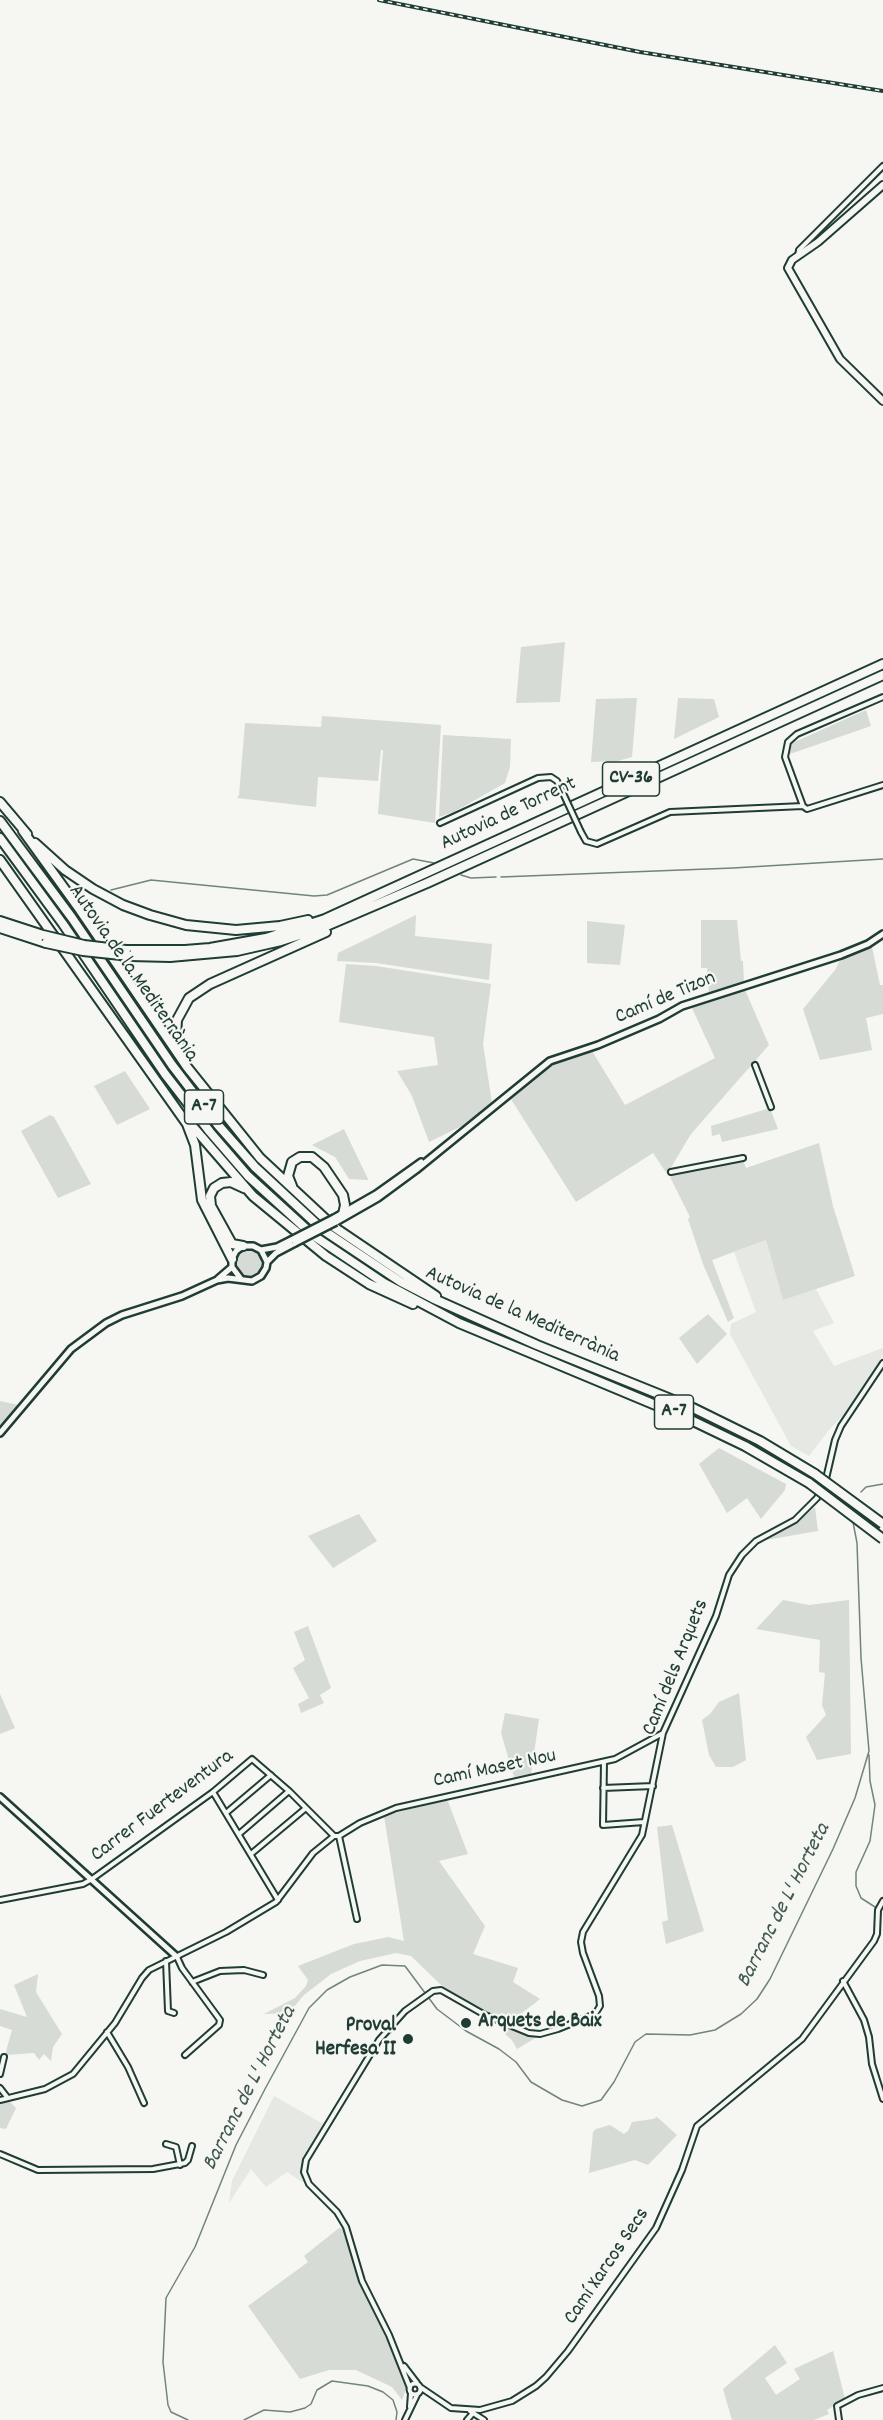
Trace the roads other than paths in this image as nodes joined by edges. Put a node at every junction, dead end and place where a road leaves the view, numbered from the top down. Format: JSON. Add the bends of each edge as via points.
{"nodes":[{"id":1,"x":883,"y":166,"type":"edge"},
{"id":2,"x":883,"y":185,"type":"edge"},
{"id":3,"x":798,"y":256,"type":"junction"},
{"id":4,"x":883,"y":401,"type":"edge"},
{"id":5,"x":883,"y":663,"type":"edge"},
{"id":6,"x":883,"y":675,"type":"edge"},
{"id":7,"x":883,"y":697,"type":"edge"},
{"id":8,"x":883,"y":784,"type":"edge"},
{"id":9,"x":0,"y":802,"type":"edge"},
{"id":10,"x":803,"y":806,"type":"junction"},
{"id":11,"x":0,"y":821,"type":"edge"},
{"id":12,"x":440,"y":823,"type":"dead end"},
{"id":13,"x":23,"y":831,"type":"junction"},
{"id":14,"x":0,"y":838,"type":"edge"},
{"id":15,"x":0,"y":860,"type":"edge"},
{"id":16,"x":427,"y":883,"type":"junction"},
{"id":17,"x":379,"y":894,"type":"junction"},
{"id":18,"x":0,"y":921,"type":"edge"},
{"id":19,"x":0,"y":928,"type":"edge"},
{"id":20,"x":883,"y":934,"type":"edge"},
{"id":21,"x":45,"y":939,"type":"junction"},
{"id":22,"x":128,"y":953,"type":"junction"},
{"id":23,"x":755,"y":1065,"type":"dead end"},
{"id":24,"x":192,"y":1071,"type":"junction"},
{"id":25,"x":160,"y":1087,"type":"junction"},
{"id":26,"x":771,"y":1107,"type":"dead end"},
{"id":27,"x":476,"y":1121,"type":"junction"},
{"id":28,"x":743,"y":1158,"type":"dead end"},
{"id":29,"x":671,"y":1172,"type":"dead end"},
{"id":30,"x":253,"y":1196,"type":"junction"},
{"id":31,"x":299,"y":1197,"type":"junction"},
{"id":32,"x":343,"y":1214,"type":"junction"},
{"id":33,"x":335,"y":1220,"type":"junction"},
{"id":34,"x":293,"y":1242,"type":"junction"},
{"id":35,"x":243,"y":1246,"type":"junction"},
{"id":36,"x":261,"y":1250,"type":"junction"},
{"id":37,"x":267,"y":1262,"type":"junction"},
{"id":38,"x":232,"y":1263,"type":"junction"},
{"id":39,"x":241,"y":1279,"type":"junction"},
{"id":40,"x":217,"y":1280,"type":"junction"},
{"id":41,"x":440,"y":1301,"type":"junction"},
{"id":42,"x":459,"y":1323,"type":"junction"},
{"id":43,"x":883,"y":1363,"type":"edge"},
{"id":44,"x":0,"y":1433,"type":"edge"},
{"id":45,"x":883,"y":1524,"type":"edge"},
{"id":46,"x":883,"y":1539,"type":"edge"},
{"id":47,"x":663,"y":1733,"type":"junction"},
{"id":48,"x":604,"y":1762,"type":"junction"},
{"id":49,"x":271,"y":1774,"type":"junction"},
{"id":50,"x":653,"y":1786,"type":"junction"},
{"id":51,"x":603,"y":1788,"type":"junction"},
{"id":52,"x":289,"y":1791,"type":"junction"},
{"id":53,"x":213,"y":1792,"type":"junction"},
{"id":54,"x":0,"y":1797,"type":"edge"},
{"id":55,"x":306,"y":1808,"type":"junction"},
{"id":56,"x":226,"y":1813,"type":"junction"},
{"id":57,"x":644,"y":1822,"type":"junction"},
{"id":58,"x":238,"y":1834,"type":"junction"},
{"id":59,"x":336,"y":1836,"type":"junction"},
{"id":60,"x":251,"y":1854,"type":"junction"},
{"id":61,"x":92,"y":1879,"type":"junction"},
{"id":62,"x":0,"y":1900,"type":"edge"},
{"id":63,"x":278,"y":1900,"type":"junction"},
{"id":64,"x":883,"y":1901,"type":"edge"},
{"id":65,"x":357,"y":1919,"type":"dead end"},
{"id":66,"x":177,"y":1957,"type":"junction"},
{"id":67,"x":166,"y":1960,"type":"junction"},
{"id":68,"x":263,"y":1975,"type":"dead end"},
{"id":69,"x":843,"y":1981,"type":"junction"},
{"id":70,"x":192,"y":1982,"type":"junction"},
{"id":71,"x":174,"y":2013,"type":"dead end"},
{"id":72,"x":107,"y":2032,"type":"junction"},
{"id":73,"x":184,"y":2055,"type":"dead end"},
{"id":74,"x":4,"y":2057,"type":"dead end"},
{"id":75,"x":0,"y":2074,"type":"edge"},
{"id":76,"x":0,"y":2088,"type":"edge"},
{"id":77,"x":7,"y":2097,"type":"junction"},
{"id":78,"x":883,"y":2099,"type":"edge"},
{"id":79,"x":0,"y":2100,"type":"edge"},
{"id":80,"x":144,"y":2103,"type":"dead end"},
{"id":81,"x":166,"y":2144,"type":"dead end"},
{"id":82,"x":192,"y":2146,"type":"dead end"},
{"id":83,"x":0,"y":2154,"type":"edge"},
{"id":84,"x":180,"y":2165,"type":"junction"},
{"id":85,"x":402,"y":2364,"type":"junction"},
{"id":86,"x":419,"y":2385,"type":"junction"},
{"id":87,"x":883,"y":2388,"type":"edge"},
{"id":88,"x":411,"y":2390,"type":"junction"},
{"id":89,"x":418,"y":2393,"type":"junction"},
{"id":90,"x":432,"y":2396,"type":"junction"},
{"id":91,"x":410,"y":2410,"type":"junction"},
{"id":92,"x":471,"y":2412,"type":"junction"},
{"id":93,"x":405,"y":2420,"type":"edge"},
{"id":94,"x":467,"y":2420,"type":"edge"},
{"id":95,"x":484,"y":2420,"type":"edge"},
{"id":96,"x":839,"y":2420,"type":"edge"}],
"edges":[{"from":1,"to":3,"type":"street","via":[[799,250]]},
{"from":2,"to":3,"type":"main road"},
{"from":3,"to":4,"type":"main road","via":[[788,268],[840,359]]},
{"from":5,"to":17,"type":"highway","name":"Autovia de Torrent","number":"CV-36"},
{"from":6,"to":16,"type":"highway","name":"Autovia de Torrent","number":"CV-36"},
{"from":7,"to":10,"type":"street","via":[[788,742],[785,757]]},
{"from":8,"to":10,"type":"street","via":[[807,809]]},
{"from":9,"to":13,"type":"highway"},
{"from":10,"to":12,"type":"street","bridge":true,"via":[[670,812],[597,844],[586,841],[557,781],[551,777],[538,778]]},
{"from":11,"to":41,"type":"highway","name":"Autovia de la Mediterrània","number":"A-7","via":[[172,1065],[255,1167],[323,1230],[401,1282]]},
{"from":13,"to":17,"type":"highway","via":[[65,870],[93,889],[123,905],[186,925],[236,930],[280,926],[320,917]]},
{"from":13,"to":24,"type":"highway"},
{"from":14,"to":42,"type":"highway","name":"Autovia de la Mediterrània","number":"A-7","via":[[165,1074],[248,1176],[314,1236],[384,1282]]},
{"from":15,"to":25,"type":"highway"},
{"from":16,"to":22,"type":"highway","via":[[281,941],[170,957]]},
{"from":16,"to":24,"type":"highway","via":[[198,992],[184,1005],[176,1028],[178,1046]]},
{"from":17,"to":22,"type":"highway","via":[[325,920],[237,944]]},
{"from":18,"to":21,"type":"highway"},
{"from":19,"to":21,"type":"highway"},
{"from":20,"to":27,"type":"street","name":"Camí de Tizon","via":[[850,951],[682,1006],[598,1046],[550,1061]]},
{"from":21,"to":22,"type":"highway","bridge":true,"via":[[83,951]]},
{"from":23,"to":26,"type":"street"},
{"from":24,"to":31,"type":"highway","via":[[260,1158]]},
{"from":25,"to":30,"type":"highway"},
{"from":25,"to":38,"type":"highway","via":[[187,1124],[195,1145],[202,1200]]},
{"from":27,"to":32,"type":"street","name":"Camí de Tizon"},
{"from":27,"to":33,"type":"street","name":"Camí de Tizon","via":[[378,1198]]},
{"from":28,"to":29,"type":"street"},
{"from":30,"to":35,"type":"highway","via":[[231,1182],[214,1188],[210,1196],[211,1206],[232,1244]]},
{"from":30,"to":42,"type":"highway","via":[[355,1276],[449,1322]]},
{"from":31,"to":32,"type":"highway","via":[[288,1172],[292,1162],[306,1156],[317,1161],[343,1195]]},
{"from":31,"to":41,"type":"highway","via":[[348,1238]]},
{"from":32,"to":33,"type":"street","name":"Camí de Tizon"},
{"from":33,"to":34,"type":"street","name":"Camí de Tizon","bridge":true},
{"from":34,"to":36,"type":"street","name":"Camí de Tizon"},
{"from":34,"to":37,"type":"street","name":"Camí de Tizon"},
{"from":35,"to":36,"type":"street"},
{"from":35,"to":38,"type":"street","via":[[236,1251]]},
{"from":36,"to":37,"type":"street"},
{"from":37,"to":39,"type":"street","via":[[261,1276],[252,1281]]},
{"from":38,"to":39,"type":"street"},
{"from":38,"to":40,"type":"street"},
{"from":39,"to":40,"type":"street"},
{"from":40,"to":44,"type":"street","via":[[106,1323],[71,1349]]},
{"from":41,"to":45,"type":"highway","name":"Autovia de la Mediterrània","number":"A-7","bridge":true,"via":[[693,1408],[760,1441],[815,1474]]},
{"from":42,"to":46,"type":"highway","name":"Autovia de la Mediterrània","number":"A-7","bridge":true,"via":[[745,1446],[809,1484]]},
{"from":43,"to":47,"type":"street","name":"Camí dels Arquets","via":[[841,1426],[825,1483],[817,1497],[795,1520],[756,1541],[734,1566]]},
{"from":47,"to":48,"type":"street","name":"Camí Maset Nou","via":[[621,1757]]},
{"from":47,"to":50,"type":"street","name":"Camí dels Arquets"},
{"from":48,"to":51,"type":"street"},
{"from":48,"to":59,"type":"street","name":"Camí Maset Nou","via":[[396,1808]]},
{"from":49,"to":52,"type":"street"},
{"from":49,"to":53,"type":"street","name":"Carrer Fuerteventura","via":[[252,1759]]},
{"from":49,"to":56,"type":"street"},
{"from":50,"to":51,"type":"street"},
{"from":50,"to":57,"type":"street","name":"Camí dels Arquets"},
{"from":51,"to":57,"type":"street","via":[[603,1825]]},
{"from":52,"to":55,"type":"street"},
{"from":52,"to":58,"type":"street"},
{"from":53,"to":56,"type":"street"},
{"from":53,"to":61,"type":"street","name":"Carrer Fuerteventura"},
{"from":54,"to":61,"type":"street"},
{"from":55,"to":59,"type":"street"},
{"from":55,"to":60,"type":"street"},
{"from":56,"to":58,"type":"street"},
{"from":57,"to":85,"type":"street","name":"Camí dels Arquets","via":[[638,1845],[583,1932],[583,1953],[599,1996],[600,2006],[595,2014],[558,2029],[529,2033],[484,2015],[441,1990],[429,1993],[405,2011],[379,2040],[309,2154],[304,2172],[309,2184],[346,2226],[363,2281]]},
{"from":58,"to":60,"type":"street"},
{"from":59,"to":63,"type":"street","name":"Camí Maset Nou","via":[[313,1853]]},
{"from":59,"to":65,"type":"street"},
{"from":60,"to":63,"type":"street"},
{"from":61,"to":62,"type":"street","name":"Carrer Fuerteventura"},
{"from":61,"to":66,"type":"street"},
{"from":63,"to":66,"type":"street"},
{"from":64,"to":69,"type":"street","name":"Camí Xarcos Secs","via":[[874,1941]]},
{"from":66,"to":67,"type":"street"},
{"from":66,"to":70,"type":"street"},
{"from":67,"to":71,"type":"street","via":[[168,2011]]},
{"from":67,"to":72,"type":"street","via":[[142,1978]]},
{"from":68,"to":70,"type":"street","via":[[244,1970],[220,1971]]},
{"from":69,"to":78,"type":"street","via":[[864,2020]]},
{"from":69,"to":92,"type":"street","name":"Camí Xarcos Secs","via":[[794,2046],[698,2126],[656,2228],[557,2365],[536,2386],[512,2401]]},
{"from":70,"to":73,"type":"street","via":[[220,2020]]},
{"from":72,"to":77,"type":"street","via":[[69,2077],[38,2091]]},
{"from":72,"to":80,"type":"street"},
{"from":74,"to":75,"type":"street"},
{"from":76,"to":77,"type":"street"},
{"from":77,"to":79,"type":"street"},
{"from":81,"to":84,"type":"street","via":[[177,2147]]},
{"from":82,"to":84,"type":"street","via":[[188,2160]]},
{"from":83,"to":84,"type":"street","via":[[38,2170],[135,2170]]},
{"from":85,"to":86,"type":"street"},
{"from":85,"to":88,"type":"street"},
{"from":86,"to":88,"type":"street","via":[[412,2384]]},
{"from":86,"to":89,"type":"street"},
{"from":86,"to":90,"type":"street"},
{"from":87,"to":96,"type":"street","via":[[837,2406]]},
{"from":88,"to":89,"type":"street"},
{"from":88,"to":91,"type":"street"},
{"from":89,"to":90,"type":"street"},
{"from":89,"to":91,"type":"street"},
{"from":90,"to":92,"type":"street","name":"Camí Xarcos Secs","via":[[451,2408]]},
{"from":91,"to":93,"type":"street"},
{"from":92,"to":94,"type":"street"},
{"from":92,"to":95,"type":"street"}]}
